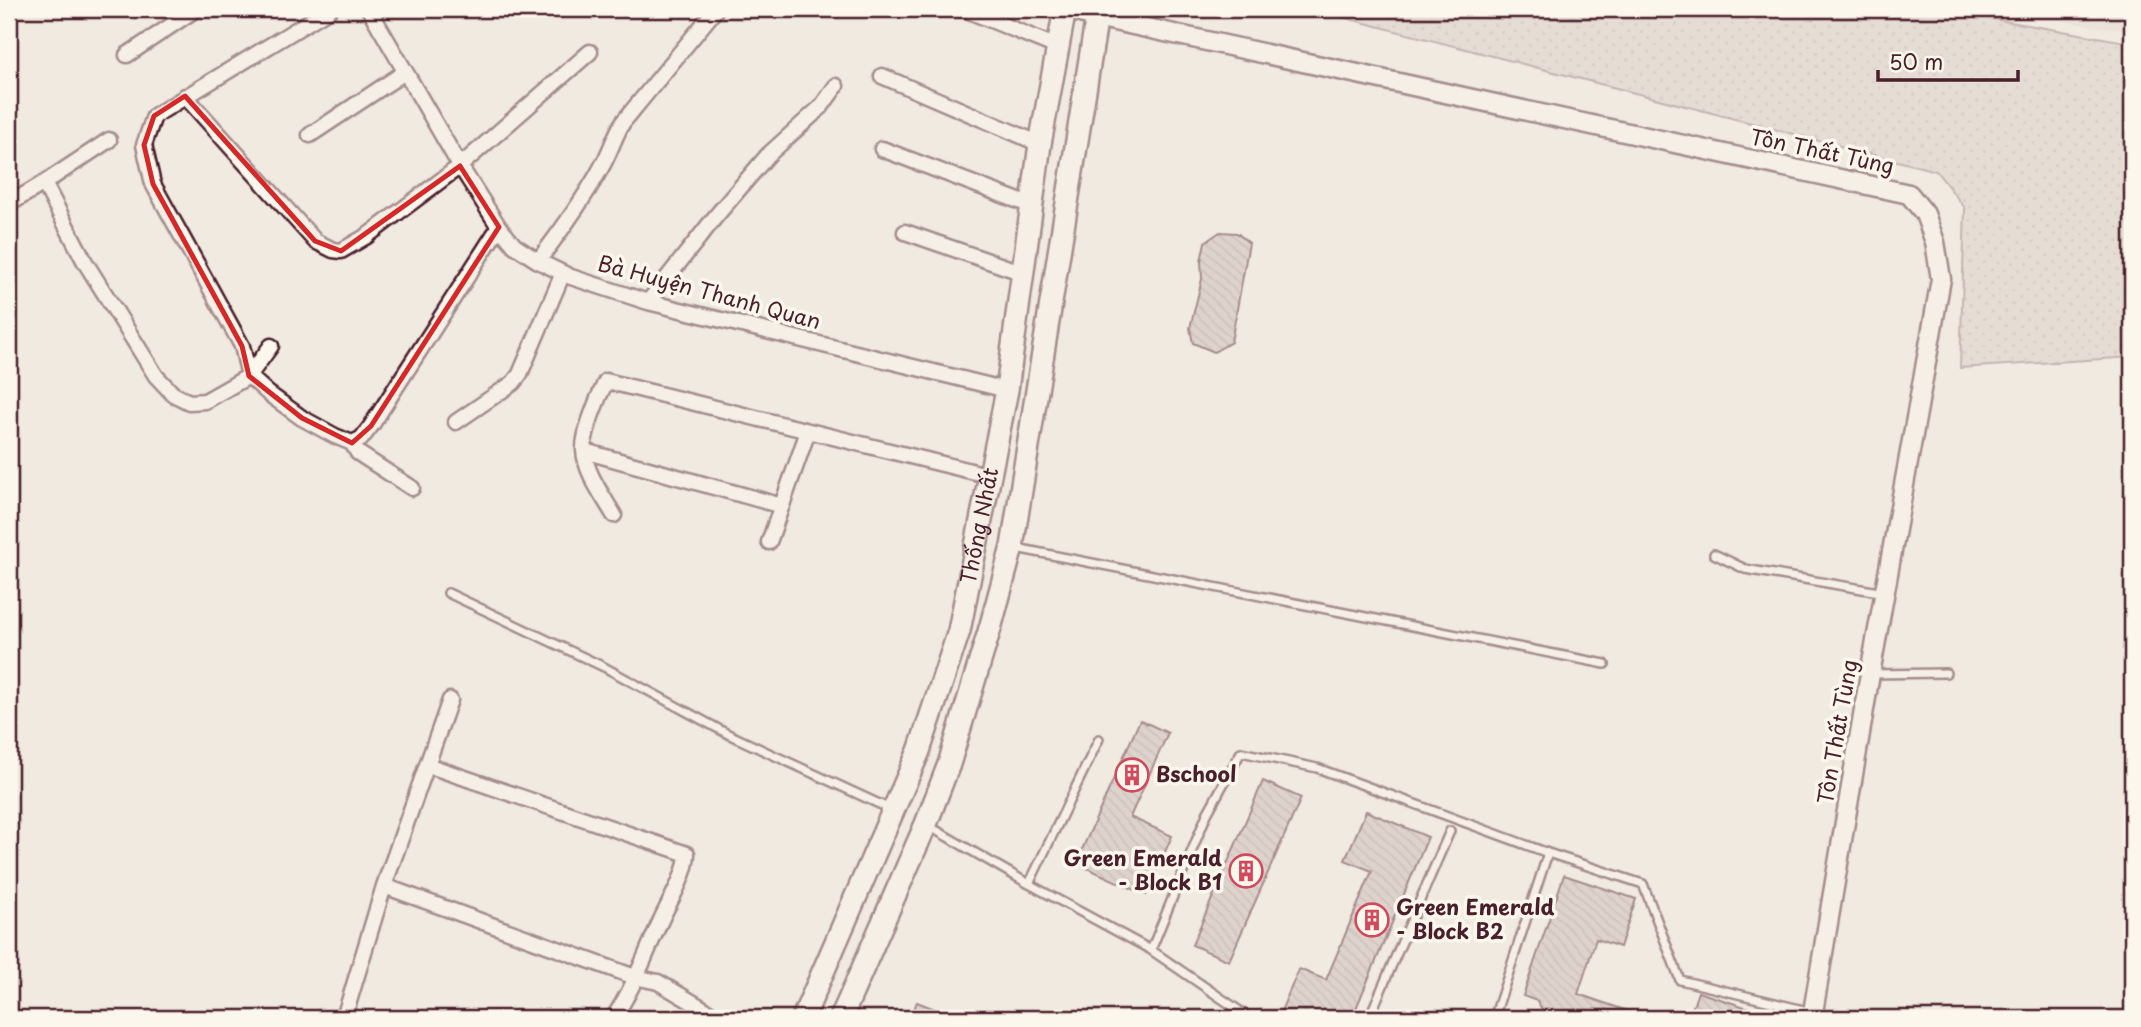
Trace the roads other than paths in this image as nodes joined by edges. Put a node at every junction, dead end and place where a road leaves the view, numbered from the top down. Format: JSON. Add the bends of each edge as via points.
{"nodes":[{"id":1,"x":195,"y":9,"type":"edge"},
{"id":2,"x":330,"y":9,"type":"edge"},
{"id":3,"x":369,"y":9,"type":"edge"},
{"id":4,"x":716,"y":9,"type":"edge"},
{"id":5,"x":964,"y":9,"type":"edge"},
{"id":6,"x":1065,"y":9,"type":"edge"},
{"id":7,"x":1097,"y":13,"type":"edge"},
{"id":8,"x":1056,"y":47,"type":"junction"},
{"id":9,"x":590,"y":52,"type":"dead end"},
{"id":10,"x":127,"y":55,"type":"dead end"},
{"id":11,"x":405,"y":72,"type":"junction"},
{"id":12,"x":882,"y":76,"type":"dead end"},
{"id":13,"x":836,"y":86,"type":"dead end"},
{"id":14,"x":185,"y":96,"type":"junction"},
{"id":15,"x":310,"y":135,"type":"dead end"},
{"id":16,"x":109,"y":140,"type":"dead end"},
{"id":17,"x":1040,"y":144,"type":"junction"},
{"id":18,"x":882,"y":149,"type":"dead end"},
{"id":19,"x":460,"y":166,"type":"junction"},
{"id":20,"x":44,"y":183,"type":"junction"},
{"id":21,"x":9,"y":204,"type":"edge"},
{"id":22,"x":1032,"y":206,"type":"junction"},
{"id":23,"x":499,"y":227,"type":"junction"},
{"id":24,"x":905,"y":232,"type":"dead end"},
{"id":25,"x":538,"y":261,"type":"junction"},
{"id":26,"x":563,"y":273,"type":"junction"},
{"id":27,"x":1023,"y":273,"type":"junction"},
{"id":28,"x":648,"y":302,"type":"junction"},
{"id":29,"x":271,"y":346,"type":"dead end"},
{"id":30,"x":249,"y":376,"type":"junction"},
{"id":31,"x":1007,"y":390,"type":"junction"},
{"id":32,"x":456,"y":422,"type":"dead end"},
{"id":33,"x":808,"y":431,"type":"junction"},
{"id":34,"x":352,"y":443,"type":"junction"},
{"id":35,"x":584,"y":451,"type":"junction"},
{"id":36,"x":991,"y":476,"type":"junction"},
{"id":37,"x":412,"y":488,"type":"dead end"},
{"id":38,"x":782,"y":506,"type":"junction"},
{"id":39,"x":614,"y":514,"type":"dead end"},
{"id":40,"x":769,"y":542,"type":"dead end"},
{"id":41,"x":1012,"y":547,"type":"junction"},
{"id":42,"x":1714,"y":554,"type":"dead end"},
{"id":43,"x":448,"y":593,"type":"dead end"},
{"id":44,"x":1886,"y":593,"type":"junction"},
{"id":45,"x":1605,"y":664,"type":"dead end"},
{"id":46,"x":1946,"y":673,"type":"dead end"},
{"id":47,"x":1870,"y":674,"type":"junction"},
{"id":48,"x":450,"y":700,"type":"dead end"},
{"id":49,"x":1099,"y":739,"type":"dead end"},
{"id":50,"x":427,"y":765,"type":"junction"},
{"id":51,"x":894,"y":811,"type":"junction"},
{"id":52,"x":926,"y":824,"type":"junction"},
{"id":53,"x":1450,"y":831,"type":"dead end"},
{"id":54,"x":1548,"y":853,"type":"junction"},
{"id":55,"x":1029,"y":884,"type":"junction"},
{"id":56,"x":384,"y":886,"type":"junction"},
{"id":57,"x":1151,"y":950,"type":"junction"},
{"id":58,"x":635,"y":977,"type":"junction"},
{"id":59,"x":1813,"y":1015,"type":"edge"},
{"id":60,"x":347,"y":1017,"type":"edge"},
{"id":61,"x":613,"y":1018,"type":"edge"},
{"id":62,"x":719,"y":1018,"type":"edge"},
{"id":63,"x":803,"y":1018,"type":"edge"},
{"id":64,"x":841,"y":1018,"type":"edge"},
{"id":65,"x":1250,"y":1018,"type":"edge"},
{"id":66,"x":1369,"y":1018,"type":"edge"},
{"id":67,"x":1494,"y":1018,"type":"edge"}],
"edges":[{"from":1,"to":10,"type":"street"},
{"from":2,"to":14,"type":"street"},
{"from":3,"to":11,"type":"street","name":"Bà Huyện Thanh Quan"},
{"from":4,"to":25,"type":"street","via":[[622,122],[592,184]]},
{"from":5,"to":8,"type":"street"},
{"from":6,"to":7,"type":"street","name":"Tôn Thất Tùng"},
{"from":6,"to":8,"type":"main road","name":"Thống Nhất"},
{"from":7,"to":41,"type":"main road","name":"Thống Nhất"},
{"from":7,"to":44,"type":"street","name":"Tôn Thất Tùng","via":[[1909,194],[1925,214],[1936,242],[1941,279]]},
{"from":8,"to":17,"type":"main road","name":"Thống Nhất"},
{"from":9,"to":19,"type":"street"},
{"from":11,"to":15,"type":"street"},
{"from":11,"to":19,"type":"street","name":"Bà Huyện Thanh Quan"},
{"from":12,"to":17,"type":"street"},
{"from":13,"to":28,"type":"street","via":[[821,107],[768,155]]},
{"from":14,"to":19,"type":"street","via":[[315,241],[333,250],[341,251],[367,236]]},
{"from":14,"to":30,"type":"street","via":[[154,116],[144,145],[153,184],[242,346]]},
{"from":16,"to":20,"type":"street"},
{"from":17,"to":22,"type":"main road","name":"Thống Nhất"},
{"from":18,"to":22,"type":"street"},
{"from":19,"to":23,"type":"street","name":"Bà Huyện Thanh Quan"},
{"from":20,"to":21,"type":"street"},
{"from":20,"to":30,"type":"street","via":[[92,273],[156,376],[173,394],[189,402],[205,401]]},
{"from":22,"to":27,"type":"main road","name":"Thống Nhất"},
{"from":23,"to":25,"type":"street","name":"Bà Huyện Thanh Quan","via":[[515,246]]},
{"from":23,"to":34,"type":"street","via":[[371,426]]},
{"from":24,"to":27,"type":"street"},
{"from":25,"to":26,"type":"street","name":"Bà Huyện Thanh Quan"},
{"from":26,"to":28,"type":"street","name":"Bà Huyện Thanh Quan"},
{"from":26,"to":32,"type":"street","via":[[520,374]]},
{"from":27,"to":31,"type":"main road","name":"Thống Nhất"},
{"from":28,"to":31,"type":"street","name":"Bà Huyện Thanh Quan"},
{"from":29,"to":30,"type":"street"},
{"from":30,"to":34,"type":"street","via":[[302,418]]},
{"from":31,"to":36,"type":"main road","name":"Thống Nhất"},
{"from":33,"to":35,"type":"street","via":[[606,381]]},
{"from":33,"to":36,"type":"street"},
{"from":33,"to":38,"type":"street"},
{"from":34,"to":37,"type":"street","via":[[358,453]]},
{"from":35,"to":38,"type":"street"},
{"from":35,"to":39,"type":"street"},
{"from":36,"to":51,"type":"main road","name":"Thống Nhất","via":[[959,631]]},
{"from":38,"to":40,"type":"street"},
{"from":41,"to":45,"type":"lane"},
{"from":41,"to":52,"type":"main road","name":"Thống Nhất","via":[[949,764]]},
{"from":42,"to":44,"type":"lane","via":[[1745,569]]},
{"from":43,"to":51,"type":"lane","via":[[604,667],[728,734]]},
{"from":44,"to":47,"type":"street","name":"Tôn Thất Tùng"},
{"from":46,"to":47,"type":"lane"},
{"from":47,"to":59,"type":"street","name":"Tôn Thất Tùng"},
{"from":48,"to":50,"type":"street"},
{"from":49,"to":55,"type":"lane"},
{"from":50,"to":56,"type":"street"},
{"from":50,"to":58,"type":"street","via":[[687,854],[679,882]]},
{"from":51,"to":63,"type":"main road","name":"Thống Nhất"},
{"from":52,"to":55,"type":"lane"},
{"from":52,"to":64,"type":"main road","name":"Thống Nhất"},
{"from":53,"to":66,"type":"lane"},
{"from":54,"to":57,"type":"lane","via":[[1317,768],[1241,752],[1207,814]]},
{"from":54,"to":59,"type":"lane","via":[[1643,884],[1680,980]]},
{"from":54,"to":67,"type":"lane"},
{"from":55,"to":57,"type":"lane"},
{"from":56,"to":58,"type":"street"},
{"from":56,"to":60,"type":"street"},
{"from":57,"to":65,"type":"lane"},
{"from":58,"to":61,"type":"street"},
{"from":58,"to":62,"type":"street","via":[[658,982]]}]}
